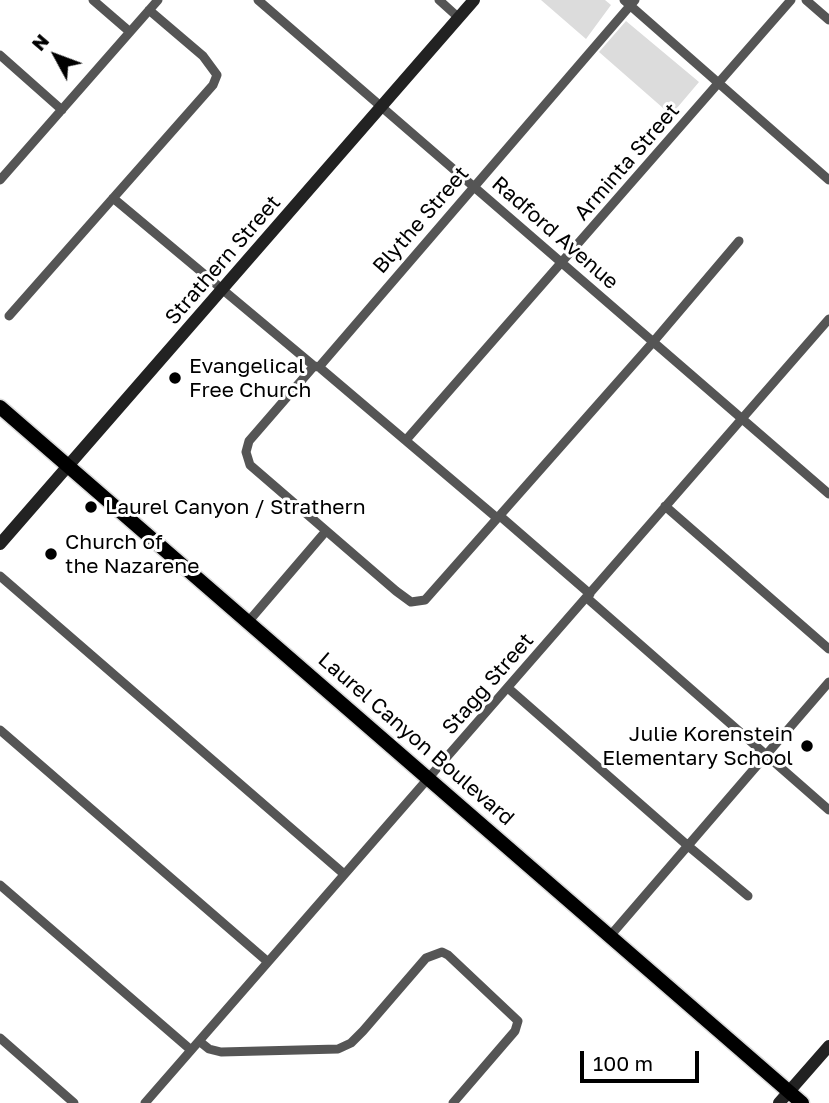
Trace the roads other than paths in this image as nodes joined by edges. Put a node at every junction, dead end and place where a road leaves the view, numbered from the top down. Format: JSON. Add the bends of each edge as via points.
{"nodes":[{"id":1,"x":93,"y":0,"type":"edge"},
{"id":2,"x":158,"y":0,"type":"edge"},
{"id":3,"x":258,"y":0,"type":"edge"},
{"id":4,"x":439,"y":0,"type":"edge"},
{"id":5,"x":474,"y":0,"type":"edge"},
{"id":6,"x":791,"y":0,"type":"edge"},
{"id":7,"x":806,"y":0,"type":"edge"},
{"id":8,"x":630,"y":2,"type":"edge"},
{"id":9,"x":149,"y":10,"type":"junction"},
{"id":10,"x":459,"y":18,"type":"junction"},
{"id":11,"x":829,"y":20,"type":"edge"},
{"id":12,"x":130,"y":32,"type":"junction"},
{"id":13,"x":0,"y":55,"type":"edge"},
{"id":14,"x":719,"y":82,"type":"junction"},
{"id":15,"x":382,"y":106,"type":"junction"},
{"id":16,"x":62,"y":110,"type":"junction"},
{"id":17,"x":0,"y":180,"type":"edge"},
{"id":18,"x":829,"y":180,"type":"edge"},
{"id":19,"x":474,"y":186,"type":"junction"},
{"id":20,"x":113,"y":198,"type":"junction"},
{"id":21,"x":739,"y":241,"type":"dead end"},
{"id":22,"x":563,"y":262,"type":"junction"},
{"id":23,"x":223,"y":290,"type":"junction"},
{"id":24,"x":9,"y":316,"type":"dead end"},
{"id":25,"x":829,"y":319,"type":"edge"},
{"id":26,"x":825,"y":331,"type":"edge"},
{"id":27,"x":654,"y":341,"type":"junction"},
{"id":28,"x":316,"y":367,"type":"junction"},
{"id":29,"x":0,"y":407,"type":"edge"},
{"id":30,"x":742,"y":418,"type":"junction"},
{"id":31,"x":405,"y":440,"type":"junction"},
{"id":32,"x":68,"y":466,"type":"junction"},
{"id":33,"x":829,"y":494,"type":"edge"},
{"id":34,"x":665,"y":506,"type":"junction"},
{"id":35,"x":499,"y":517,"type":"junction"},
{"id":36,"x":326,"y":531,"type":"junction"},
{"id":37,"x":0,"y":544,"type":"edge"},
{"id":38,"x":0,"y":576,"type":"edge"},
{"id":39,"x":589,"y":596,"type":"junction"},
{"id":40,"x":248,"y":622,"type":"junction"},
{"id":41,"x":829,"y":649,"type":"edge"},
{"id":42,"x":829,"y":682,"type":"edge"},
{"id":43,"x":508,"y":688,"type":"junction"},
{"id":44,"x":0,"y":730,"type":"edge"},
{"id":45,"x":767,"y":755,"type":"junction"},
{"id":46,"x":429,"y":777,"type":"junction"},
{"id":47,"x":829,"y":810,"type":"edge"},
{"id":48,"x":687,"y":845,"type":"junction"},
{"id":49,"x":344,"y":874,"type":"junction"},
{"id":50,"x":0,"y":885,"type":"edge"},
{"id":51,"x":748,"y":896,"type":"dead end"},
{"id":52,"x":610,"y":936,"type":"junction"},
{"id":53,"x":268,"y":962,"type":"junction"},
{"id":54,"x":0,"y":1038,"type":"edge"},
{"id":55,"x":199,"y":1041,"type":"junction"},
{"id":56,"x":829,"y":1046,"type":"edge"},
{"id":57,"x":191,"y":1050,"type":"junction"},
{"id":58,"x":789,"y":1091,"type":"junction"},
{"id":59,"x":74,"y":1103,"type":"edge"},
{"id":60,"x":145,"y":1103,"type":"edge"},
{"id":61,"x":453,"y":1103,"type":"edge"},
{"id":62,"x":779,"y":1103,"type":"edge"},
{"id":63,"x":802,"y":1103,"type":"edge"}],
"edges":[{"from":1,"to":12,"type":"street"},
{"from":2,"to":9,"type":"street"},
{"from":3,"to":15,"type":"street","name":"Radford Avenue"},
{"from":4,"to":10,"type":"street"},
{"from":5,"to":10,"type":"main road","name":"Strathern Street"},
{"from":6,"to":14,"type":"street","name":"Arminta Street"},
{"from":7,"to":11,"type":"street"},
{"from":8,"to":14,"type":"street"},
{"from":8,"to":19,"type":"street","name":"Blythe Street"},
{"from":9,"to":12,"type":"street"},
{"from":9,"to":20,"type":"street","via":[[203,55],[217,75]]},
{"from":10,"to":15,"type":"main road","name":"Strathern Street"},
{"from":12,"to":16,"type":"street"},
{"from":13,"to":16,"type":"street"},
{"from":14,"to":18,"type":"street"},
{"from":14,"to":22,"type":"street","name":"Arminta Street"},
{"from":15,"to":19,"type":"street","name":"Radford Avenue"},
{"from":15,"to":23,"type":"main road","name":"Strathern Street"},
{"from":16,"to":17,"type":"street"},
{"from":19,"to":22,"type":"street","name":"Radford Avenue"},
{"from":19,"to":28,"type":"street","name":"Blythe Street"},
{"from":20,"to":23,"type":"street"},
{"from":20,"to":24,"type":"street"},
{"from":21,"to":27,"type":"street"},
{"from":22,"to":27,"type":"street","name":"Radford Avenue"},
{"from":22,"to":31,"type":"street","name":"Arminta Street"},
{"from":23,"to":28,"type":"street"},
{"from":23,"to":32,"type":"main road","name":"Strathern Street"},
{"from":25,"to":26,"type":"street","name":"Stagg Street"},
{"from":26,"to":30,"type":"street","name":"Stagg Street"},
{"from":27,"to":30,"type":"street","name":"Radford Avenue"},
{"from":27,"to":35,"type":"street"},
{"from":28,"to":31,"type":"street"},
{"from":28,"to":36,"type":"street","name":"Blythe Street","via":[[249,442],[246,452],[250,465]]},
{"from":29,"to":32,"type":"main road","name":"Laurel Canyon Boulevard"},
{"from":30,"to":33,"type":"street","name":"Radford Avenue"},
{"from":30,"to":34,"type":"street","name":"Stagg Street"},
{"from":31,"to":35,"type":"street"},
{"from":32,"to":37,"type":"main road","name":"Strathern Street"},
{"from":32,"to":40,"type":"main road","name":"Laurel Canyon Boulevard"},
{"from":34,"to":39,"type":"street","name":"Stagg Street"},
{"from":34,"to":41,"type":"street"},
{"from":35,"to":36,"type":"street","via":[[425,600],[418,602],[407,600]]},
{"from":35,"to":39,"type":"street"},
{"from":36,"to":40,"type":"street"},
{"from":38,"to":49,"type":"street"},
{"from":39,"to":43,"type":"street","name":"Stagg Street"},
{"from":39,"to":45,"type":"street"},
{"from":40,"to":46,"type":"main road","name":"Laurel Canyon Boulevard"},
{"from":42,"to":45,"type":"street"},
{"from":43,"to":46,"type":"street","name":"Stagg Street"},
{"from":43,"to":48,"type":"street"},
{"from":44,"to":53,"type":"street"},
{"from":45,"to":47,"type":"street"},
{"from":45,"to":48,"type":"street"},
{"from":46,"to":49,"type":"street","name":"Stagg Street"},
{"from":46,"to":52,"type":"main road","name":"Laurel Canyon Boulevard"},
{"from":48,"to":51,"type":"street"},
{"from":48,"to":52,"type":"street"},
{"from":49,"to":53,"type":"street","name":"Stagg Street"},
{"from":50,"to":57,"type":"street"},
{"from":52,"to":58,"type":"main road","name":"Laurel Canyon Boulevard"},
{"from":53,"to":55,"type":"street","name":"Stagg Street"},
{"from":54,"to":59,"type":"street"},
{"from":55,"to":57,"type":"street","name":"Stagg Street"},
{"from":55,"to":61,"type":"street","via":[[221,1052],[338,1049],[363,1031],[426,958],[441,952],[518,1021],[516,1031]]},
{"from":56,"to":58,"type":"main road"},
{"from":57,"to":60,"type":"street","name":"Stagg Street"},
{"from":58,"to":62,"type":"main road"},
{"from":58,"to":63,"type":"main road","name":"Laurel Canyon Boulevard"}]}
